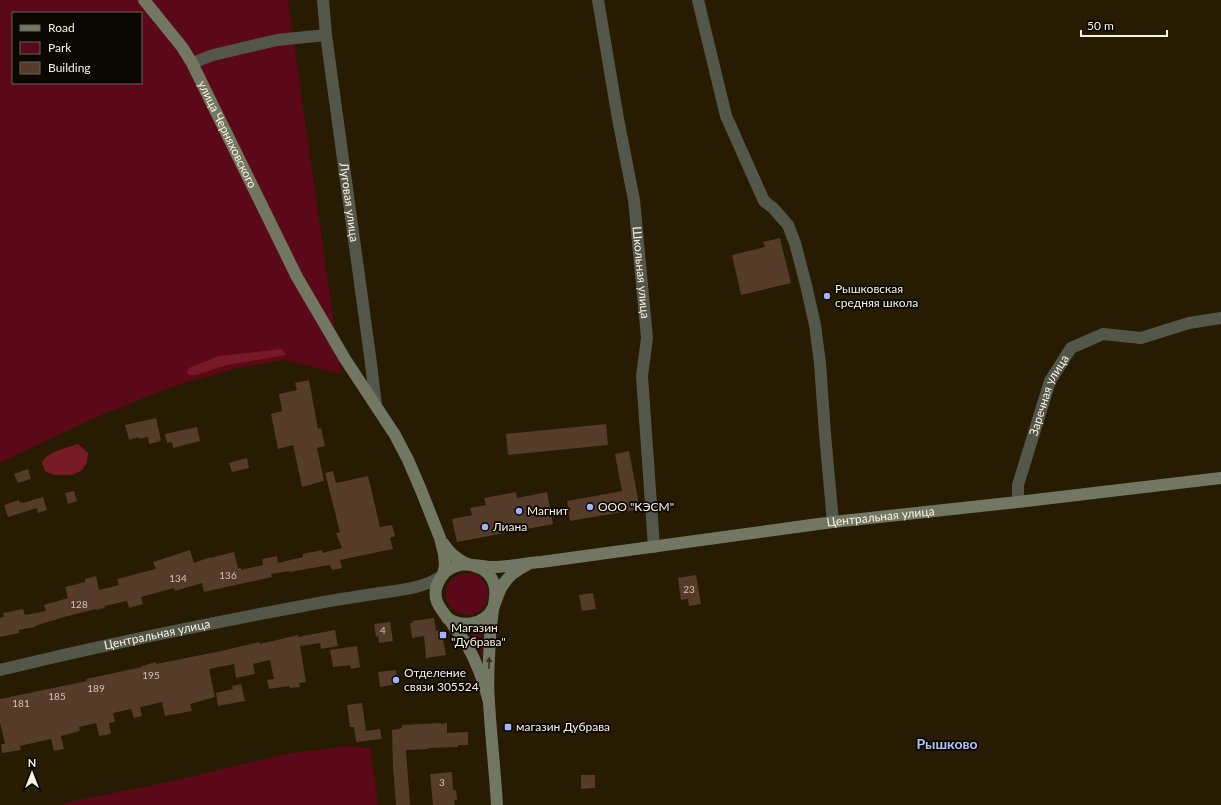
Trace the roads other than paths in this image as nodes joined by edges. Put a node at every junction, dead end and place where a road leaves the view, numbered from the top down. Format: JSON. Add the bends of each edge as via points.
{"nodes":[{"id":1,"x":144,"y":0,"type":"edge"},
{"id":2,"x":322,"y":0,"type":"edge"},
{"id":3,"x":598,"y":0,"type":"edge"},
{"id":4,"x":698,"y":0,"type":"edge"},
{"id":5,"x":326,"y":35,"type":"junction"},
{"id":6,"x":192,"y":63,"type":"junction"},
{"id":7,"x":1221,"y":318,"type":"edge"},
{"id":8,"x":376,"y":405,"type":"junction"},
{"id":9,"x":1221,"y":478,"type":"edge"},
{"id":10,"x":1018,"y":502,"type":"junction"},
{"id":11,"x":833,"y":522,"type":"junction"},
{"id":12,"x":440,"y":538,"type":"junction"},
{"id":13,"x":654,"y":547,"type":"junction"},
{"id":14,"x":541,"y":562,"type":"junction"},
{"id":15,"x":477,"y":566,"type":"junction"},
{"id":16,"x":443,"y":574,"type":"junction"},
{"id":17,"x":410,"y":588,"type":"junction"},
{"id":18,"x":437,"y":602,"type":"junction"},
{"id":19,"x":494,"y":603,"type":"junction"},
{"id":20,"x":446,"y":617,"type":"junction"},
{"id":21,"x":0,"y":670,"type":"edge"},
{"id":22,"x":489,"y":702,"type":"junction"},
{"id":23,"x":498,"y":805,"type":"edge"}],
"edges":[{"from":1,"to":6,"type":"main road","name":"улица Черняховского"},
{"from":2,"to":5,"type":"street","name":"Луговая улица"},
{"from":3,"to":13,"type":"street","name":"Школьная улица","via":[[634,200],[648,338],[642,376]]},
{"from":4,"to":11,"type":"street","via":[[726,116],[764,201],[788,225],[806,285],[820,363]]},
{"from":5,"to":6,"type":"street","via":[[277,40],[213,55]]},
{"from":5,"to":8,"type":"street","name":"Луговая улица"},
{"from":6,"to":8,"type":"main road","name":"улица Черняховского","via":[[297,277],[345,359]]},
{"from":7,"to":10,"type":"street","name":"Заречная улица","via":[[1189,323],[1141,338],[1103,334],[1071,348],[1050,381],[1018,485]]},
{"from":8,"to":12,"type":"main road","name":"улица Черняховского","via":[[408,460]]},
{"from":9,"to":10,"type":"main road","name":"Центральная улица"},
{"from":10,"to":11,"type":"main road","name":"Центральная улица"},
{"from":11,"to":13,"type":"main road","name":"Центральная улица"},
{"from":12,"to":15,"type":"main road","via":[[455,557]]},
{"from":12,"to":16,"type":"main road","via":[[445,565]]},
{"from":13,"to":14,"type":"main road","name":"Центральная улица"},
{"from":14,"to":15,"type":"main road","via":[[494,567]]},
{"from":14,"to":19,"type":"main road","via":[[520,568],[511,575],[503,583]]},
{"from":15,"to":16,"type":"main road","via":[[463,564]]},
{"from":15,"to":19,"type":"main road","via":[[492,578],[496,591]]},
{"from":16,"to":17,"type":"street","name":"Центральная улица","via":[[429,583]]},
{"from":16,"to":18,"type":"main road","via":[[436,590]]},
{"from":17,"to":18,"type":"street","via":[[427,591]]},
{"from":17,"to":21,"type":"street","name":"Центральная улица","via":[[237,618]]},
{"from":18,"to":20,"type":"main road"},
{"from":19,"to":20,"type":"main road","via":[[484,618],[474,623],[457,623]]},
{"from":22,"to":19,"type":"main road","one_way":true,"via":[[490,639]]},
{"from":20,"to":22,"type":"main road","via":[[466,645],[478,668]]},
{"from":22,"to":23,"type":"main road"}]}
